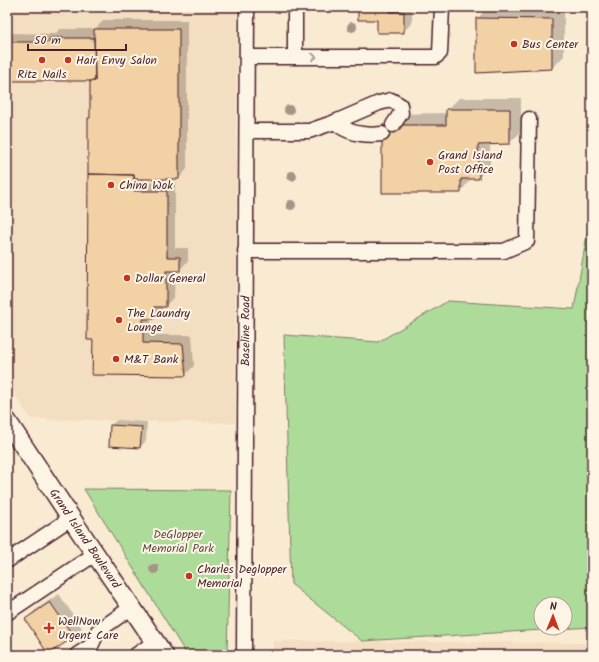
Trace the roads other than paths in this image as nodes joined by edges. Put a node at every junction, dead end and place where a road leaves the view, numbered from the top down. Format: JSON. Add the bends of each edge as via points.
{"nodes":[{"id":1,"x":247,"y":7,"type":"edge"},
{"id":2,"x":295,"y":7,"type":"edge"},
{"id":3,"x":442,"y":7,"type":"edge"},
{"id":4,"x":246,"y":56,"type":"junction"},
{"id":5,"x":296,"y":56,"type":"junction"},
{"id":6,"x":529,"y":119,"type":"dead end"},
{"id":7,"x":335,"y":122,"type":"junction"},
{"id":8,"x":247,"y":131,"type":"junction"},
{"id":9,"x":245,"y":251,"type":"junction"},
{"id":10,"x":7,"y":421,"type":"edge"},
{"id":11,"x":71,"y":518,"type":"junction"},
{"id":12,"x":95,"y":554,"type":"junction"},
{"id":13,"x":7,"y":562,"type":"edge"},
{"id":14,"x":132,"y":607,"type":"junction"},
{"id":15,"x":7,"y":613,"type":"edge"},
{"id":16,"x":160,"y":648,"type":"edge"},
{"id":17,"x":77,"y":655,"type":"edge"},
{"id":18,"x":136,"y":655,"type":"edge"},
{"id":19,"x":244,"y":655,"type":"edge"}],
"edges":[{"from":1,"to":4,"type":"street","name":"Baseline Road"},
{"from":2,"to":5,"type":"street"},
{"from":5,"to":3,"type":"street","one_way":true,"via":[[435,57],[440,53]]},
{"from":4,"to":5,"type":"street"},
{"from":4,"to":8,"type":"street","name":"Baseline Road"},
{"from":6,"to":9,"type":"street","via":[[527,241],[504,251]]},
{"from":7,"to":7,"type":"street","via":[[344,130],[361,134],[387,129],[401,113],[400,104],[391,100],[379,103]]},
{"from":7,"to":8,"type":"street","via":[[309,131]]},
{"from":8,"to":9,"type":"street","name":"Baseline Road"},
{"from":9,"to":19,"type":"street","name":"Baseline Road"},
{"from":10,"to":11,"type":"main road","name":"Grand Island Boulevard"},
{"from":11,"to":12,"type":"main road","name":"Grand Island Boulevard"},
{"from":11,"to":13,"type":"street"},
{"from":12,"to":14,"type":"main road","name":"Grand Island Boulevard"},
{"from":12,"to":15,"type":"street"},
{"from":14,"to":16,"type":"main road","name":"Grand Island Boulevard"},
{"from":14,"to":17,"type":"street","via":[[98,631],[90,646]]},
{"from":16,"to":18,"type":"street"}]}
